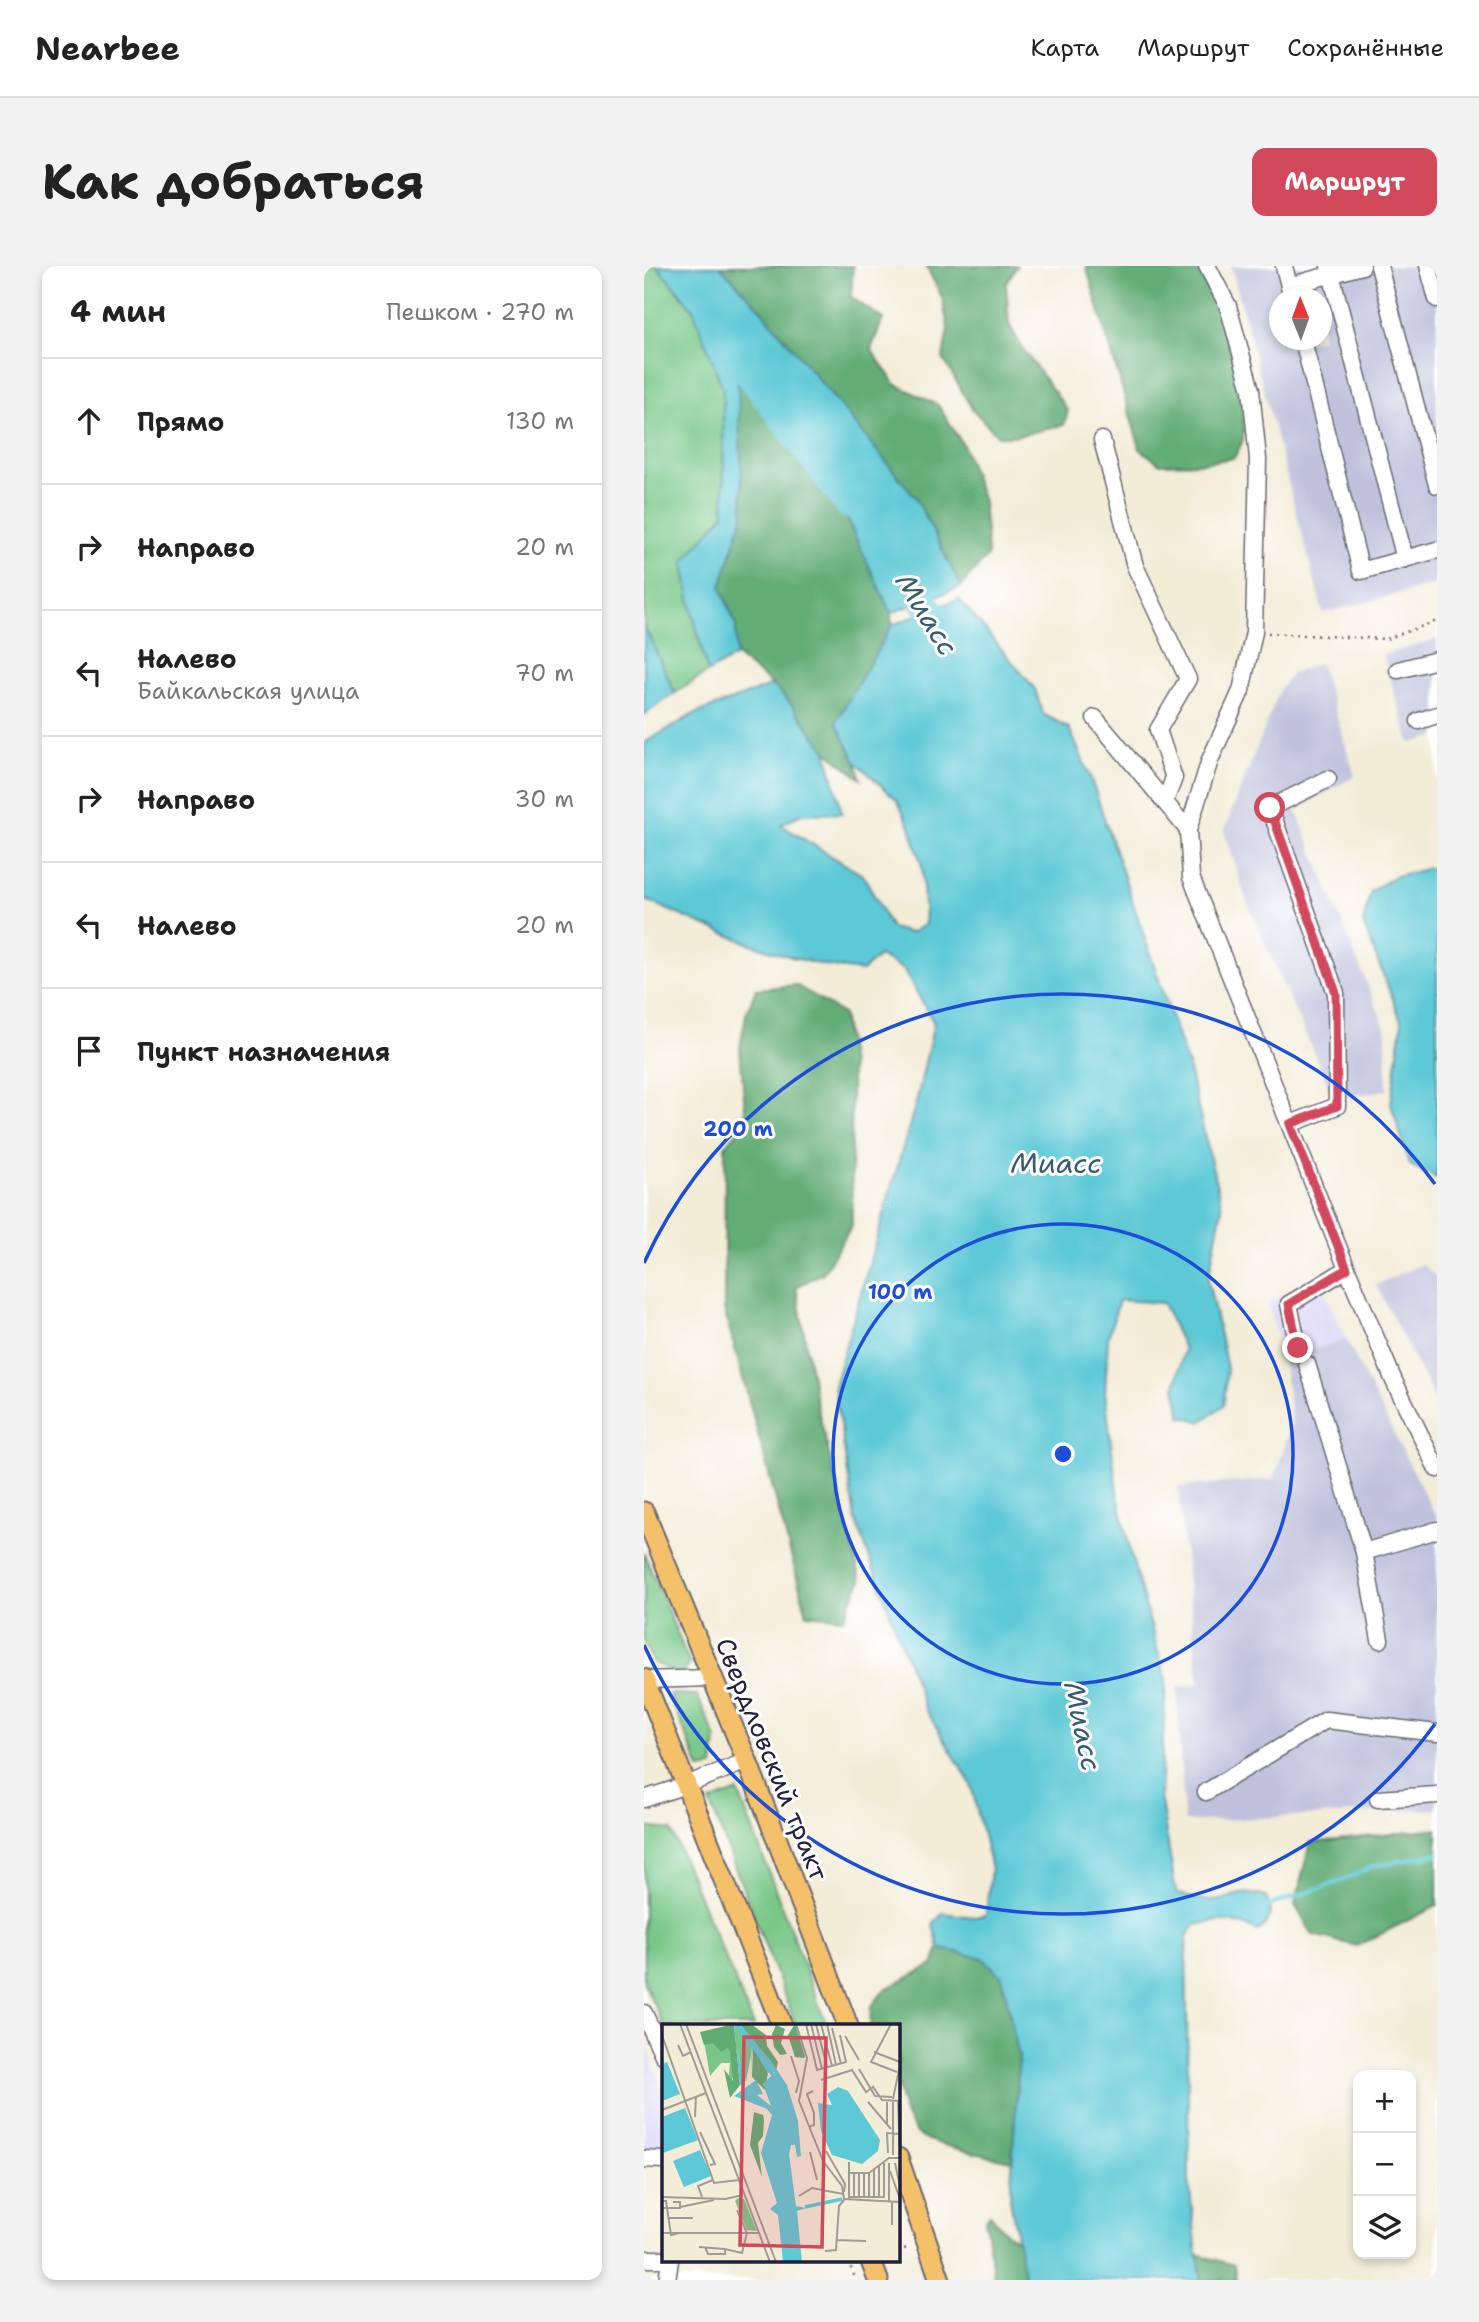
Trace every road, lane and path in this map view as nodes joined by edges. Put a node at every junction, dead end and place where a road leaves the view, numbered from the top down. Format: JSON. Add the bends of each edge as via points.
{"nodes":[{"id":1,"x":1207,"y":266,"type":"edge"},
{"id":2,"x":1284,"y":266,"type":"edge"},
{"id":3,"x":1362,"y":266,"type":"edge"},
{"id":4,"x":1379,"y":266,"type":"edge"},
{"id":5,"x":1428,"y":266,"type":"edge"},
{"id":6,"x":1330,"y":270,"type":"edge"},
{"id":7,"x":1290,"y":287,"type":"edge"},
{"id":8,"x":1300,"y":287,"type":"edge"},
{"id":9,"x":1437,"y":299,"type":"edge"},
{"id":10,"x":1306,"y":350,"type":"edge"},
{"id":11,"x":1102,"y":440,"type":"dead end"},
{"id":12,"x":1437,"y":485,"type":"edge"},
{"id":13,"x":1437,"y":550,"type":"edge"},
{"id":14,"x":1405,"y":559,"type":"junction"},
{"id":15,"x":1437,"y":621,"type":"edge"},
{"id":16,"x":1254,"y":632,"type":"junction"},
{"id":17,"x":1437,"y":660,"type":"edge"},
{"id":18,"x":1398,"y":670,"type":"dead end"},
{"id":19,"x":1437,"y":716,"type":"edge"},
{"id":20,"x":1095,"y":718,"type":"dead end"},
{"id":21,"x":1419,"y":721,"type":"dead end"},
{"id":22,"x":1328,"y":779,"type":"dead end"},
{"id":23,"x":1164,"y":801,"type":"junction"},
{"id":24,"x":1188,"y":830,"type":"junction"},
{"id":25,"x":1290,"y":1124,"type":"junction"},
{"id":26,"x":1347,"y":1269,"type":"junction"},
{"id":27,"x":1298,"y":1348,"type":"dead end"},
{"id":28,"x":1307,"y":1364,"type":"dead end"},
{"id":29,"x":1437,"y":1469,"type":"edge"},
{"id":30,"x":644,"y":1513,"type":"edge"},
{"id":31,"x":1437,"y":1531,"type":"edge"},
{"id":32,"x":1364,"y":1552,"type":"junction"},
{"id":33,"x":1380,"y":1640,"type":"dead end"},
{"id":34,"x":712,"y":1678,"type":"junction"},
{"id":35,"x":644,"y":1680,"type":"edge"},
{"id":36,"x":1437,"y":1733,"type":"edge"},
{"id":37,"x":747,"y":1761,"type":"junction"},
{"id":38,"x":686,"y":1785,"type":"junction"},
{"id":39,"x":1206,"y":1792,"type":"dead end"},
{"id":40,"x":1437,"y":1795,"type":"edge"},
{"id":41,"x":644,"y":1798,"type":"edge"},
{"id":42,"x":1378,"y":1799,"type":"dead end"},
{"id":43,"x":644,"y":2013,"type":"edge"},
{"id":44,"x":781,"y":2024,"type":"edge"},
{"id":45,"x":847,"y":2024,"type":"edge"},
{"id":46,"x":662,"y":2052,"type":"edge"},
{"id":47,"x":644,"y":2159,"type":"edge"},
{"id":48,"x":662,"y":2160,"type":"edge"},
{"id":49,"x":900,"y":2164,"type":"edge"},
{"id":50,"x":644,"y":2259,"type":"edge"},
{"id":51,"x":662,"y":2259,"type":"edge"},
{"id":52,"x":670,"y":2262,"type":"edge"},
{"id":53,"x":848,"y":2262,"type":"edge"},
{"id":54,"x":871,"y":2262,"type":"edge"},
{"id":55,"x":667,"y":2280,"type":"edge"},
{"id":56,"x":856,"y":2280,"type":"edge"},
{"id":57,"x":878,"y":2280,"type":"edge"},
{"id":58,"x":940,"y":2280,"type":"edge"}],
"edges":[{"from":1,"to":16,"type":"street","via":[[1228,306],[1251,390],[1258,458]]},
{"from":2,"to":7,"type":"street"},
{"from":3,"to":6,"type":"street"},
{"from":4,"to":12,"type":"street"},
{"from":5,"to":9,"type":"street"},
{"from":6,"to":8,"type":"street"},
{"from":6,"to":14,"type":"street"},
{"from":10,"to":14,"type":"street","via":[[1361,571]]},
{"from":11,"to":23,"type":"street","via":[[1135,566],[1188,679],[1158,730],[1174,778]]},
{"from":13,"to":14,"type":"street"},
{"from":15,"to":16,"type":"path","via":[[1386,639]]},
{"from":16,"to":24,"type":"street","via":[[1241,691],[1210,760]]},
{"from":17,"to":18,"type":"street"},
{"from":19,"to":21,"type":"street"},
{"from":20,"to":23,"type":"street"},
{"from":22,"to":25,"type":"street","via":[[1270,808],[1336,993],[1337,1106]]},
{"from":23,"to":24,"type":"street"},
{"from":24,"to":25,"type":"street","via":[[1191,877]]},
{"from":25,"to":26,"type":"street"},
{"from":26,"to":27,"type":"street","via":[[1289,1304]]},
{"from":26,"to":29,"type":"street"},
{"from":28,"to":32,"type":"street"},
{"from":30,"to":34,"type":"main road","name":"Свердловский тракт"},
{"from":31,"to":32,"type":"street"},
{"from":32,"to":33,"type":"street"},
{"from":34,"to":35,"type":"street"},
{"from":34,"to":37,"type":"main road","name":"Свердловский тракт"},
{"from":35,"to":38,"type":"main road"},
{"from":36,"to":39,"type":"street","via":[[1326,1720]]},
{"from":37,"to":38,"type":"street"},
{"from":37,"to":45,"type":"main road","name":"Свердловский тракт"},
{"from":38,"to":41,"type":"street"},
{"from":38,"to":44,"type":"main road"},
{"from":40,"to":42,"type":"street"},
{"from":43,"to":46,"type":"street"},
{"from":47,"to":48,"type":"street"},
{"from":49,"to":58,"type":"main road"},
{"from":50,"to":51,"type":"street"},
{"from":52,"to":55,"type":"street"},
{"from":53,"to":56,"type":"path"},
{"from":54,"to":57,"type":"main road"}]}
